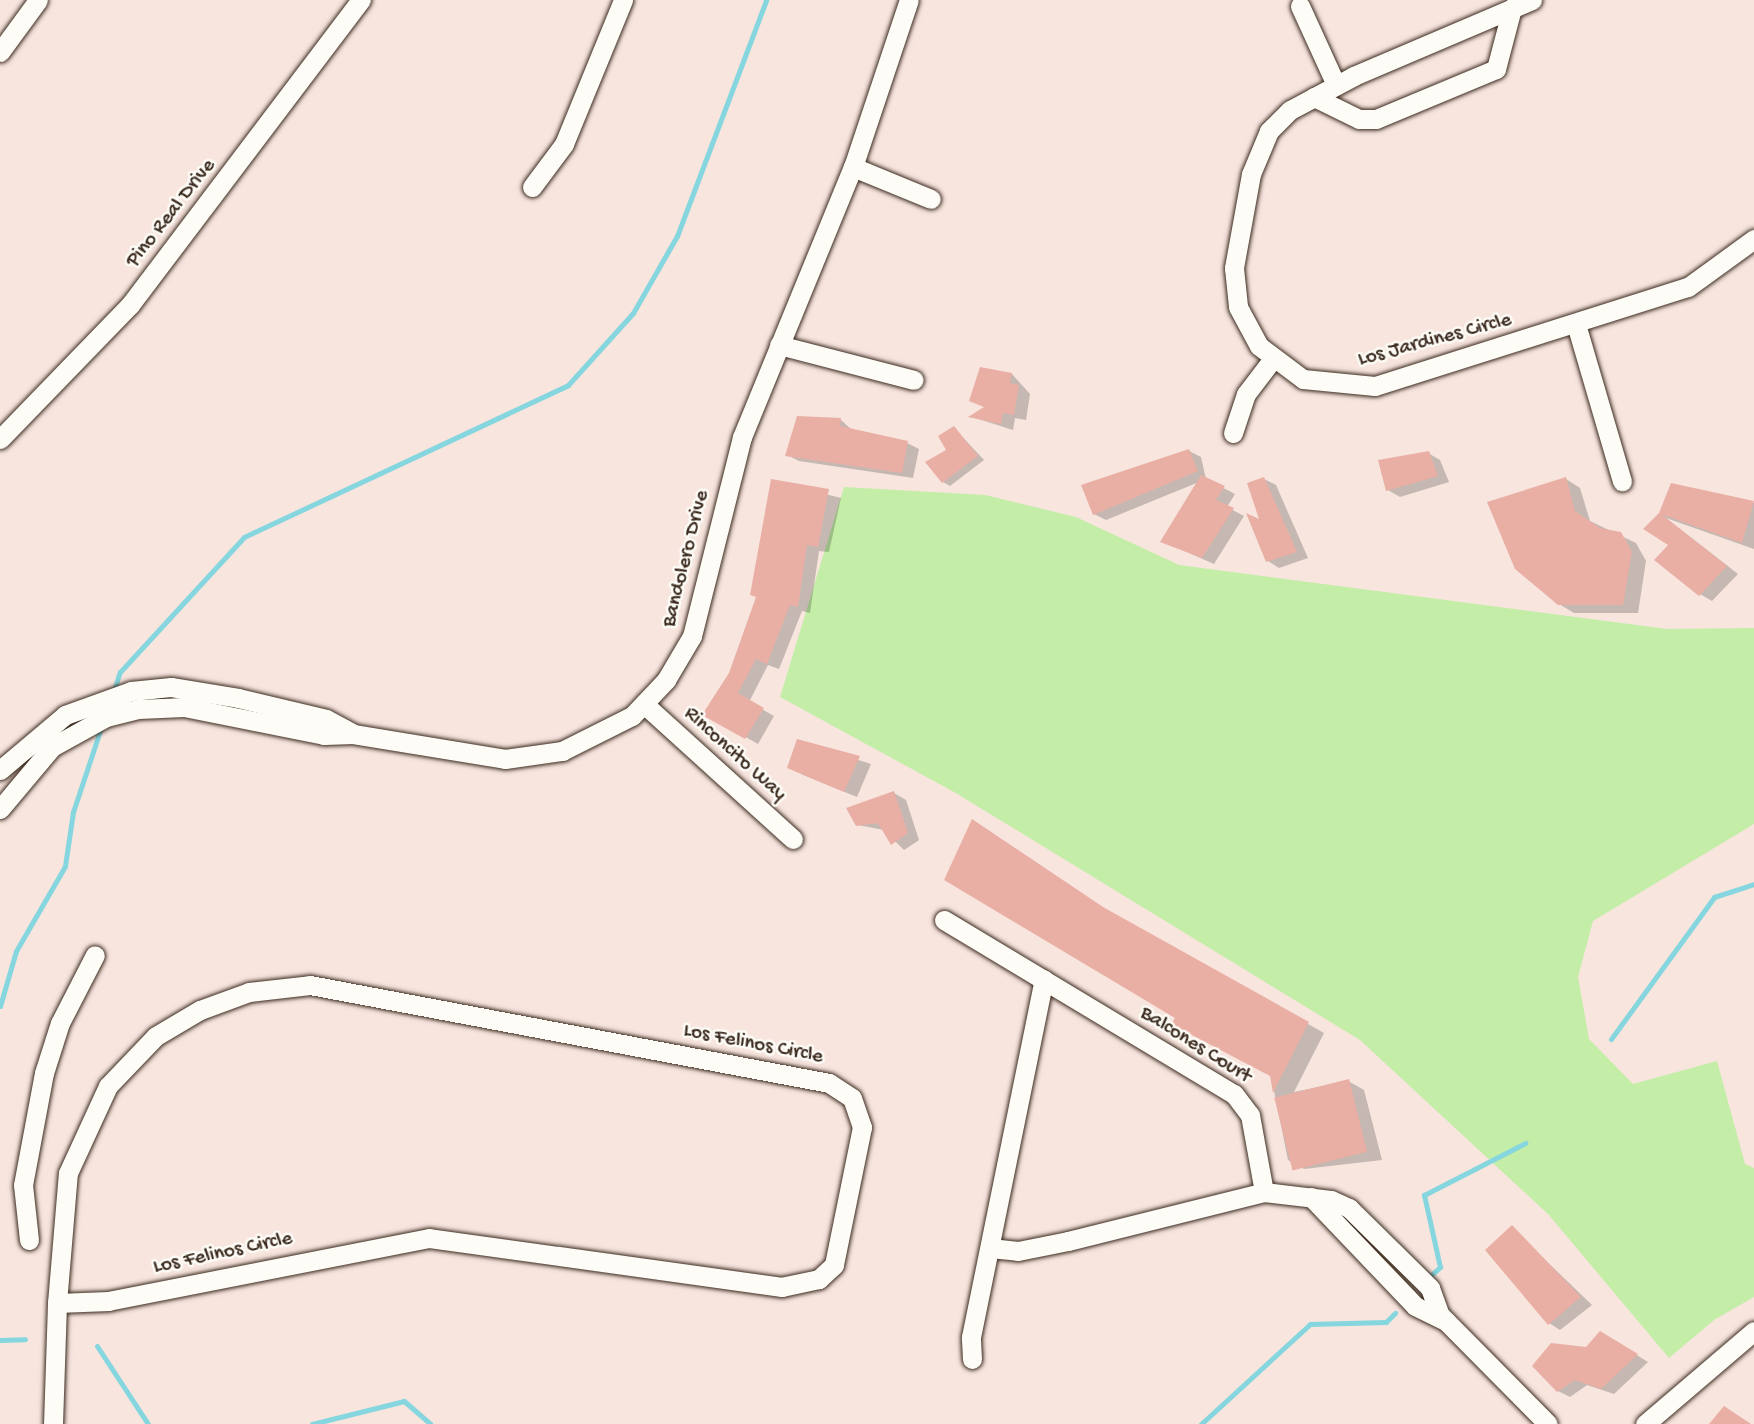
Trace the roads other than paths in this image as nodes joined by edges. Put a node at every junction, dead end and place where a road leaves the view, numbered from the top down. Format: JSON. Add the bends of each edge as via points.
{"nodes":[{"id":1,"x":38,"y":0,"type":"edge"},
{"id":2,"x":361,"y":0,"type":"edge"},
{"id":3,"x":623,"y":0,"type":"edge"},
{"id":4,"x":909,"y":0,"type":"edge"},
{"id":5,"x":1532,"y":0,"type":"edge"},
{"id":6,"x":1300,"y":6,"type":"dead end"},
{"id":7,"x":1512,"y":8,"type":"junction"},
{"id":8,"x":0,"y":52,"type":"edge"},
{"id":9,"x":1336,"y":85,"type":"junction"},
{"id":10,"x":1314,"y":97,"type":"junction"},
{"id":11,"x":853,"y":167,"type":"junction"},
{"id":12,"x":532,"y":187,"type":"dead end"},
{"id":13,"x":931,"y":199,"type":"dead end"},
{"id":14,"x":1754,"y":239,"type":"edge"},
{"id":15,"x":1576,"y":324,"type":"junction"},
{"id":16,"x":779,"y":345,"type":"junction"},
{"id":17,"x":1272,"y":360,"type":"junction"},
{"id":18,"x":914,"y":380,"type":"dead end"},
{"id":19,"x":1233,"y":433,"type":"dead end"},
{"id":20,"x":0,"y":439,"type":"edge"},
{"id":21,"x":1622,"y":481,"type":"dead end"},
{"id":22,"x":644,"y":705,"type":"junction"},
{"id":23,"x":353,"y":734,"type":"junction"},
{"id":24,"x":0,"y":770,"type":"edge"},
{"id":25,"x":0,"y":809,"type":"edge"},
{"id":26,"x":793,"y":839,"type":"dead end"},
{"id":27,"x":944,"y":920,"type":"dead end"},
{"id":28,"x":94,"y":956,"type":"dead end"},
{"id":29,"x":1044,"y":979,"type":"junction"},
{"id":30,"x":1264,"y":1192,"type":"junction"},
{"id":31,"x":1311,"y":1197,"type":"junction"},
{"id":32,"x":59,"y":1241,"type":"junction"},
{"id":33,"x":990,"y":1248,"type":"junction"},
{"id":34,"x":1411,"y":1270,"type":"junction"},
{"id":35,"x":1396,"y":1287,"type":"junction"},
{"id":36,"x":57,"y":1303,"type":"junction"},
{"id":37,"x":1446,"y":1321,"type":"junction"},
{"id":38,"x":1754,"y":1331,"type":"edge"},
{"id":39,"x":972,"y":1359,"type":"dead end"},
{"id":40,"x":49,"y":1420,"type":"edge"},
{"id":41,"x":1548,"y":1424,"type":"edge"},
{"id":42,"x":1644,"y":1424,"type":"edge"}],
"edges":[{"from":1,"to":8,"type":"street"},
{"from":2,"to":20,"type":"street","name":"Pino Real Drive","via":[[130,305]]},
{"from":3,"to":12,"type":"street","via":[[565,144]]},
{"from":4,"to":11,"type":"street","name":"Bandolero Drive"},
{"from":5,"to":7,"type":"street"},
{"from":6,"to":9,"type":"street"},
{"from":7,"to":9,"type":"street"},
{"from":7,"to":10,"type":"street","via":[[1496,69],[1376,120],[1359,119]]},
{"from":9,"to":10,"type":"street"},
{"from":10,"to":17,"type":"street","via":[[1280,117],[1258,153],[1234,268],[1238,307]]},
{"from":11,"to":13,"type":"street"},
{"from":11,"to":16,"type":"street","name":"Bandolero Drive"},
{"from":14,"to":15,"type":"street","name":"Los Jardines Circle","via":[[1688,287]]},
{"from":15,"to":17,"type":"street","name":"Los Jardines Circle","via":[[1374,386],[1321,385]]},
{"from":15,"to":21,"type":"street"},
{"from":16,"to":18,"type":"street"},
{"from":16,"to":22,"type":"street","name":"Bandolero Drive","via":[[733,469],[692,636]]},
{"from":17,"to":19,"type":"street","via":[[1246,394]]},
{"from":22,"to":23,"type":"street","name":"Bandolero Drive","via":[[607,733],[536,757],[472,757]]},
{"from":22,"to":26,"type":"street","name":"Rinconcito Way"},
{"from":23,"to":24,"type":"street","name":"Bandolero Drive","via":[[314,716],[171,687],[88,702],[26,742]]},
{"from":23,"to":25,"type":"street","name":"Bandolero Drive","via":[[324,735],[184,707],[138,709],[78,731],[29,767]]},
{"from":27,"to":29,"type":"street","name":"Balcones Court"},
{"from":28,"to":32,"type":"street","via":[[60,1023],[44,1073],[23,1185],[24,1240]]},
{"from":29,"to":30,"type":"street","name":"Balcones Court","via":[[1240,1099],[1250,1115]]},
{"from":29,"to":33,"type":"street"},
{"from":30,"to":31,"type":"street"},
{"from":30,"to":33,"type":"street","via":[[1068,1241],[1018,1251]]},
{"from":31,"to":34,"type":"street","via":[[1349,1208]]},
{"from":31,"to":35,"type":"street"},
{"from":32,"to":36,"type":"street","name":"Los Felinos Circle"},
{"from":32,"to":36,"type":"street","name":"Los Felinos Circle","via":[[76,1146],[122,1070],[183,1019],[271,988],[355,990],[829,1083],[852,1098],[861,1115],[840,1251],[819,1279],[803,1286],[429,1238],[109,1301]]},
{"from":33,"to":39,"type":"street","via":[[971,1336]]},
{"from":34,"to":35,"type":"street"},
{"from":34,"to":37,"type":"street","via":[[1430,1288]]},
{"from":35,"to":37,"type":"street","via":[[1426,1314]]},
{"from":36,"to":40,"type":"street","name":"Los Felinos Circle"},
{"from":37,"to":41,"type":"street"},
{"from":38,"to":42,"type":"street"}]}
